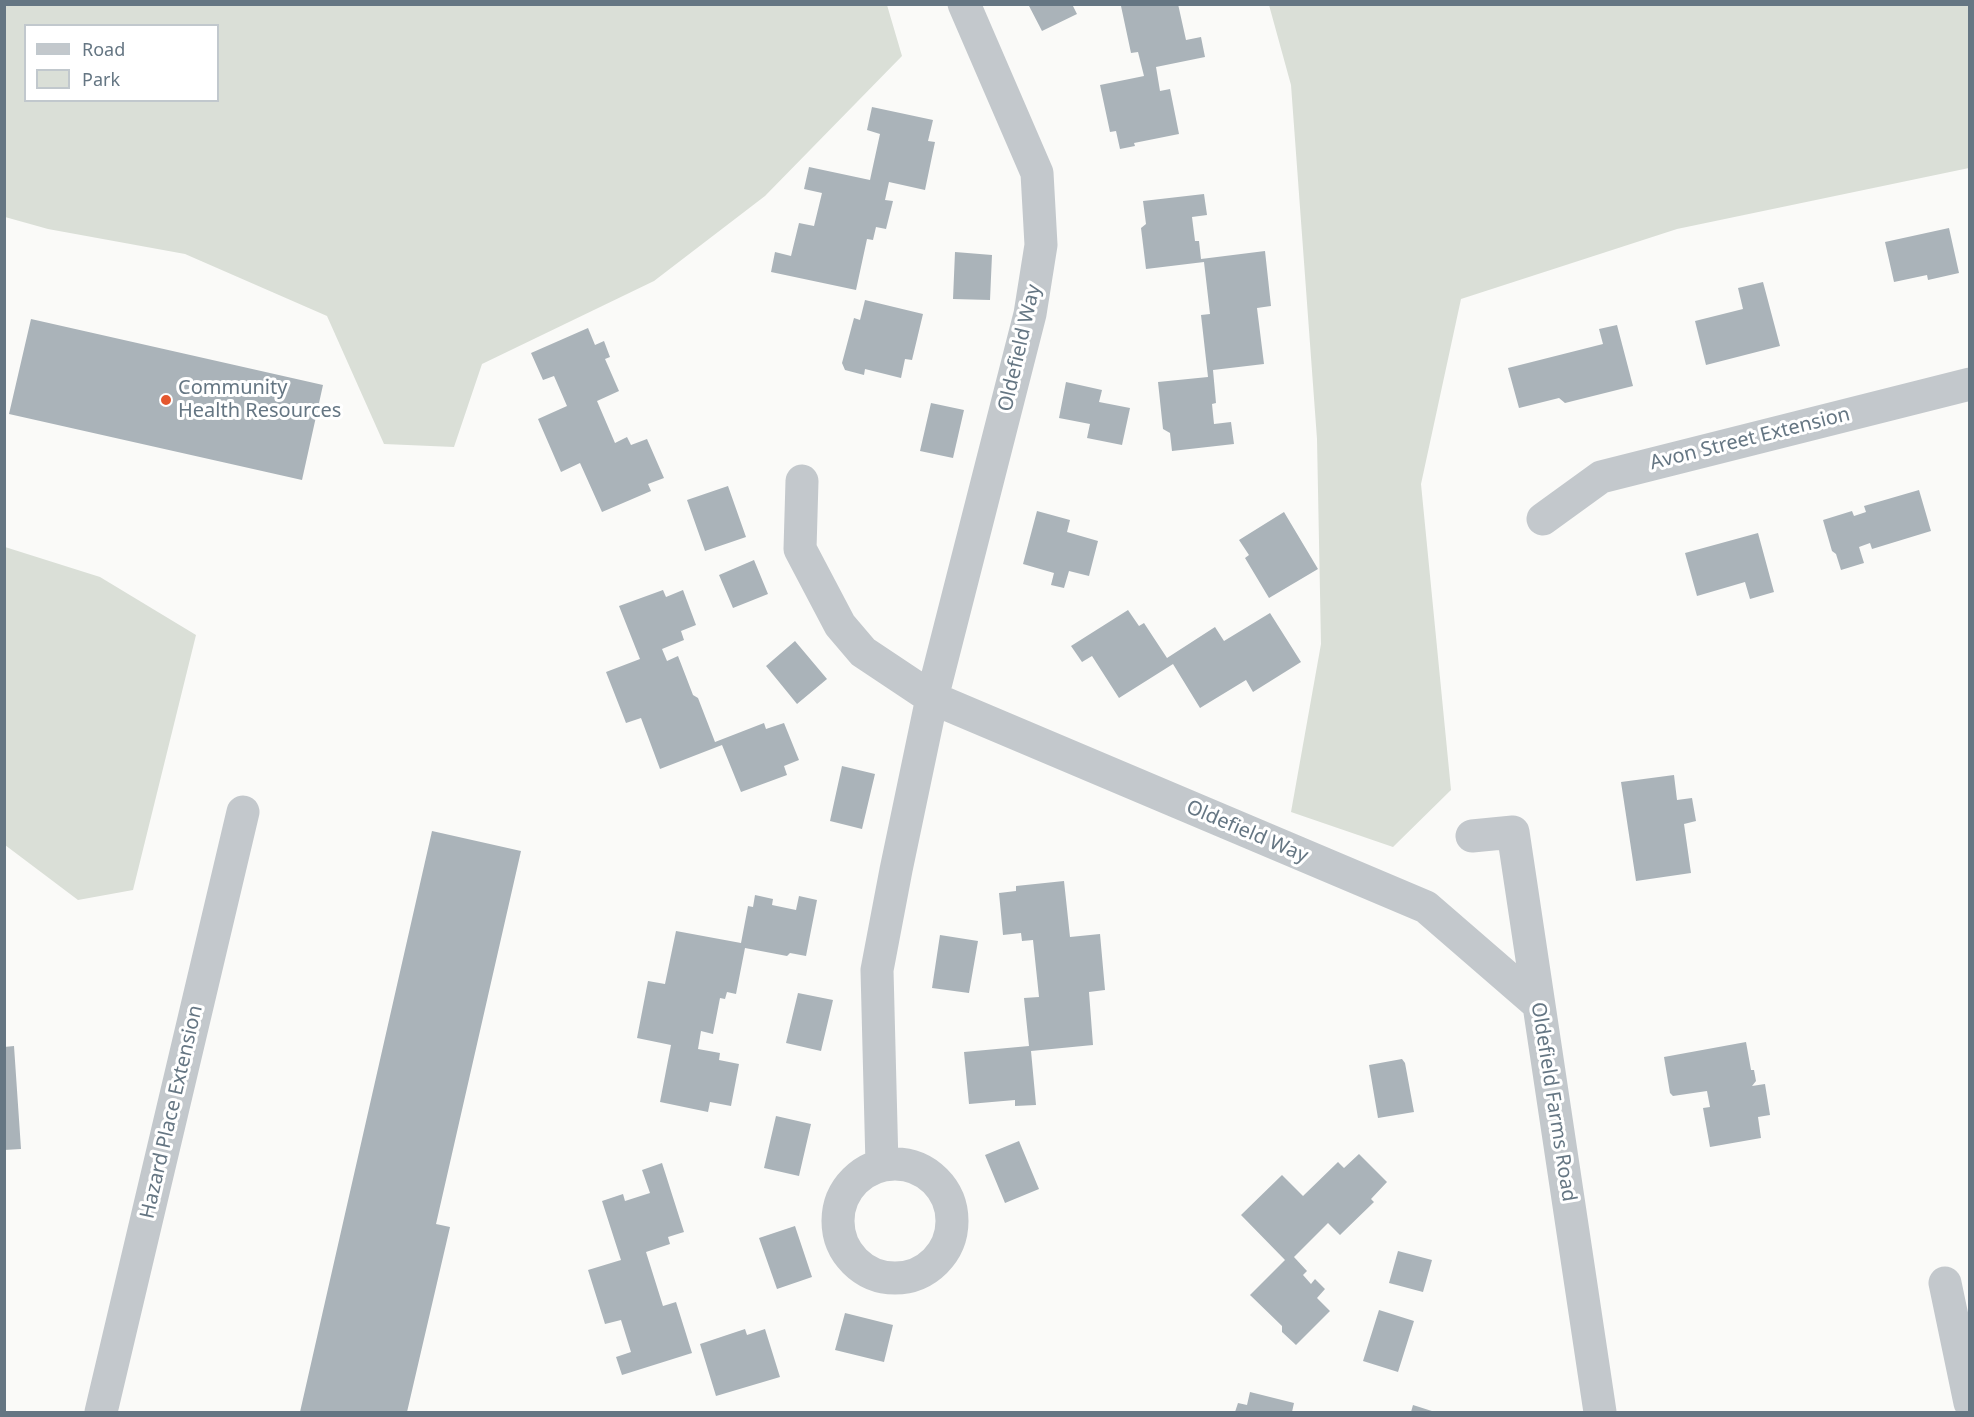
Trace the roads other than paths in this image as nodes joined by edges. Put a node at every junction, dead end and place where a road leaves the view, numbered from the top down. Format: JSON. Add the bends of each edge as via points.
{"nodes":[{"id":1,"x":964,"y":4,"type":"edge"},
{"id":2,"x":1970,"y":384,"type":"edge"},
{"id":3,"x":802,"y":480,"type":"dead end"},
{"id":4,"x":1543,"y":519,"type":"dead end"},
{"id":5,"x":932,"y":698,"type":"junction"},
{"id":6,"x":243,"y":812,"type":"dead end"},
{"id":7,"x":1472,"y":836,"type":"dead end"},
{"id":8,"x":1538,"y":1004,"type":"junction"},
{"id":9,"x":882,"y":1165,"type":"dead end"},
{"id":10,"x":1945,"y":1282,"type":"dead end"},
{"id":11,"x":1970,"y":1403,"type":"edge"},
{"id":12,"x":101,"y":1413,"type":"edge"},
{"id":13,"x":1600,"y":1413,"type":"edge"}],
"edges":[{"from":1,"to":5,"type":"street","name":"Oldefield Way","via":[[1037,173],[1041,245],[1030,314]]},
{"from":2,"to":4,"type":"street","name":"Avon Street Extension","via":[[1601,477]]},
{"from":3,"to":5,"type":"street","name":"Oldefield Way","via":[[800,549],[840,625],[863,652]]},
{"from":5,"to":8,"type":"street","name":"Oldefield Way","via":[[1425,907]]},
{"from":5,"to":9,"type":"street","name":"Oldefield Way","via":[[877,970]]},
{"from":6,"to":12,"type":"street","name":"Hazard Place Extension"},
{"from":7,"to":8,"type":"street","name":"Oldefield Farms Road","via":[[1513,832]]},
{"from":8,"to":13,"type":"street","name":"Oldefield Farms Road"},
{"from":10,"to":11,"type":"street"}]}
